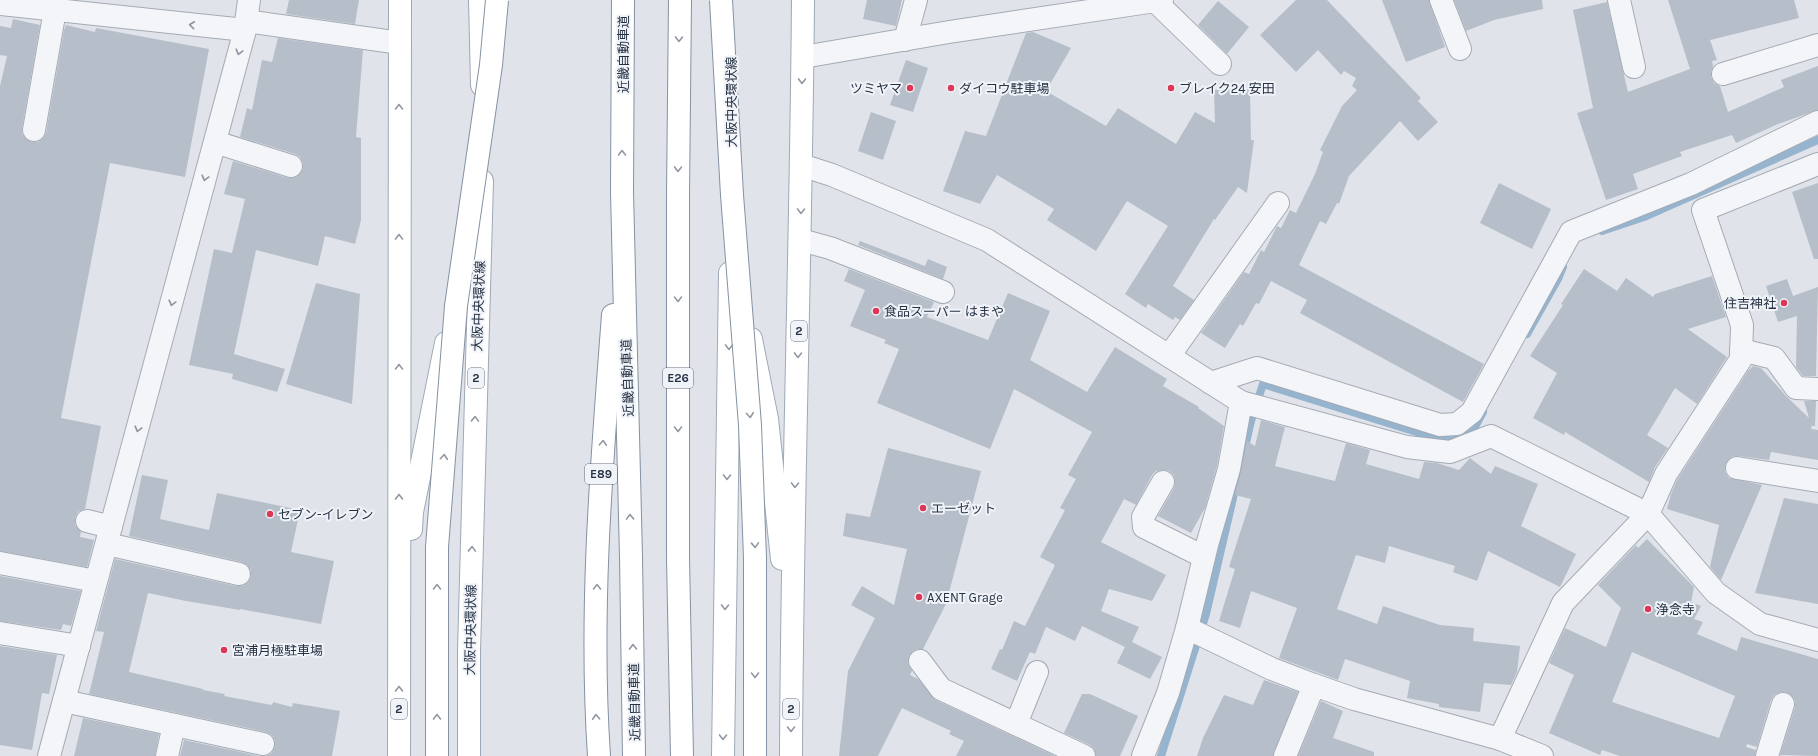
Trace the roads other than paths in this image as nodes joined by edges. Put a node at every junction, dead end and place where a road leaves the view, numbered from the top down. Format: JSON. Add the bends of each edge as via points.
{"nodes":[{"id":1,"x":400,"y":0,"type":"edge"},
{"id":2,"x":480,"y":0,"type":"edge"},
{"id":3,"x":497,"y":0,"type":"edge"},
{"id":4,"x":623,"y":0,"type":"edge"},
{"id":5,"x":680,"y":0,"type":"edge"},
{"id":6,"x":721,"y":0,"type":"edge"},
{"id":7,"x":732,"y":0,"type":"edge"},
{"id":8,"x":803,"y":0,"type":"edge"},
{"id":9,"x":916,"y":0,"type":"edge"},
{"id":10,"x":1441,"y":0,"type":"edge"},
{"id":11,"x":1620,"y":0,"type":"edge"},
{"id":12,"x":1159,"y":1,"type":"edge"},
{"id":13,"x":1124,"y":3,"type":"edge"},
{"id":14,"x":0,"y":4,"type":"edge"},
{"id":15,"x":55,"y":10,"type":"junction"},
{"id":16,"x":247,"y":17,"type":"edge"},
{"id":17,"x":905,"y":40,"type":"junction"},
{"id":18,"x":400,"y":43,"type":"junction"},
{"id":19,"x":1818,"y":45,"type":"edge"},
{"id":20,"x":1460,"y":49,"type":"dead end"},
{"id":21,"x":803,"y":57,"type":"junction"},
{"id":22,"x":1220,"y":64,"type":"dead end"},
{"id":23,"x":1634,"y":67,"type":"dead end"},
{"id":24,"x":1723,"y":74,"type":"dead end"},
{"id":25,"x":1818,"y":122,"type":"edge"},
{"id":26,"x":34,"y":130,"type":"dead end"},
{"id":27,"x":215,"y":142,"type":"junction"},
{"id":28,"x":802,"y":164,"type":"junction"},
{"id":29,"x":1818,"y":164,"type":"edge"},
{"id":30,"x":291,"y":166,"type":"dead end"},
{"id":31,"x":482,"y":180,"type":"junction"},
{"id":32,"x":1684,"y":186,"type":"junction"},
{"id":33,"x":622,"y":192,"type":"junction"},
{"id":34,"x":1278,"y":203,"type":"dead end"},
{"id":35,"x":1703,"y":210,"type":"junction"},
{"id":36,"x":730,"y":240,"type":"junction"},
{"id":37,"x":801,"y":240,"type":"junction"},
{"id":38,"x":943,"y":292,"type":"dead end"},
{"id":39,"x":1741,"y":350,"type":"junction"},
{"id":40,"x":1169,"y":356,"type":"junction"},
{"id":41,"x":1211,"y":383,"type":"junction"},
{"id":42,"x":1818,"y":389,"type":"edge"},
{"id":43,"x":1241,"y":402,"type":"junction"},
{"id":44,"x":1737,"y":468,"type":"dead end"},
{"id":45,"x":1818,"y":481,"type":"edge"},
{"id":46,"x":1163,"y":482,"type":"dead end"},
{"id":47,"x":1648,"y":514,"type":"junction"},
{"id":48,"x":88,"y":521,"type":"dead end"},
{"id":49,"x":109,"y":535,"type":"junction"},
{"id":50,"x":1204,"y":557,"type":"junction"},
{"id":51,"x":0,"y":563,"type":"edge"},
{"id":52,"x":239,"y":574,"type":"dead end"},
{"id":53,"x":96,"y":581,"type":"junction"},
{"id":54,"x":1188,"y":628,"type":"junction"},
{"id":55,"x":0,"y":633,"type":"edge"},
{"id":56,"x":1818,"y":640,"type":"edge"},
{"id":57,"x":79,"y":646,"type":"junction"},
{"id":58,"x":920,"y":661,"type":"dead end"},
{"id":59,"x":399,"y":662,"type":"junction"},
{"id":60,"x":792,"y":662,"type":"junction"},
{"id":61,"x":1037,"y":672,"type":"dead end"},
{"id":62,"x":1314,"y":684,"type":"junction"},
{"id":63,"x":64,"y":701,"type":"junction"},
{"id":64,"x":1783,"y":704,"type":"dead end"},
{"id":65,"x":1016,"y":724,"type":"junction"},
{"id":66,"x":174,"y":725,"type":"junction"},
{"id":67,"x":1500,"y":739,"type":"junction"},
{"id":68,"x":263,"y":744,"type":"dead end"},
{"id":69,"x":49,"y":756,"type":"edge"},
{"id":70,"x":167,"y":756,"type":"edge"},
{"id":71,"x":400,"y":756,"type":"edge"},
{"id":72,"x":436,"y":756,"type":"edge"},
{"id":73,"x":469,"y":756,"type":"edge"},
{"id":74,"x":599,"y":756,"type":"edge"},
{"id":75,"x":634,"y":756,"type":"edge"},
{"id":76,"x":682,"y":756,"type":"edge"},
{"id":77,"x":723,"y":756,"type":"edge"},
{"id":78,"x":755,"y":756,"type":"edge"},
{"id":79,"x":791,"y":756,"type":"edge"},
{"id":80,"x":1084,"y":756,"type":"edge"},
{"id":81,"x":1143,"y":756,"type":"edge"},
{"id":82,"x":1285,"y":756,"type":"edge"},
{"id":83,"x":1542,"y":756,"type":"edge"},
{"id":84,"x":1767,"y":756,"type":"edge"}],
"edges":[{"from":1,"to":18,"type":"main road","number":"2"},
{"from":2,"to":31,"type":"main road","name":"大阪中央環状線","number":"2"},
{"from":72,"to":3,"type":"main road","one_way":true,"bridge":true,"via":[[437,540],[456,306],[491,65]]},
{"from":33,"to":4,"type":"main road","name":"近畿自動車道","one_way":true},
{"from":5,"to":76,"type":"main road","number":"E26","one_way":true,"via":[[678,550]]},
{"from":6,"to":78,"type":"main road","one_way":true,"bridge":true,"via":[[732,195],[750,425],[755,558]]},
{"from":7,"to":36,"type":"main road","name":"大阪中央環状線","number":"2"},
{"from":8,"to":21,"type":"main road","number":"2"},
{"from":9,"to":17,"type":"street"},
{"from":10,"to":20,"type":"street"},
{"from":11,"to":23,"type":"street"},
{"from":12,"to":13,"type":"street"},
{"from":12,"to":22,"type":"street"},
{"from":13,"to":17,"type":"street"},
{"from":14,"to":15,"type":"street"},
{"from":16,"to":15,"type":"street","one_way":true},
{"from":15,"to":26,"type":"street"},
{"from":16,"to":18,"type":"street"},
{"from":16,"to":27,"type":"street","one_way":true},
{"from":17,"to":21,"type":"street"},
{"from":59,"to":18,"type":"main road","number":"2","one_way":true},
{"from":19,"to":24,"type":"street"},
{"from":21,"to":28,"type":"main road","number":"2","one_way":true},
{"from":25,"to":32,"type":"street"},
{"from":27,"to":30,"type":"street"},
{"from":27,"to":49,"type":"street","one_way":true},
{"from":28,"to":37,"type":"main road","number":"2","one_way":true},
{"from":28,"to":40,"type":"street","via":[[987,240]]},
{"from":29,"to":35,"type":"street"},
{"from":31,"to":59,"type":"main road","via":[[412,512]]},
{"from":73,"to":31,"type":"main road","name":"大阪中央環状線","number":"2","one_way":true,"via":[[469,651]]},
{"from":32,"to":35,"type":"street"},
{"from":32,"to":41,"type":"street","via":[[1571,232],[1472,412],[1457,424],[1440,425],[1257,368]]},
{"from":74,"to":33,"type":"main road","number":"E89","one_way":true,"via":[[596,714],[597,558]]},
{"from":75,"to":33,"type":"main road","name":"近畿自動車道","one_way":true},
{"from":34,"to":40,"type":"street"},
{"from":35,"to":39,"type":"street","via":[[1742,325]]},
{"from":36,"to":60,"type":"main road","number":"2","via":[[767,419]]},
{"from":36,"to":77,"type":"main road","name":"大阪中央環状線","number":"2","one_way":true},
{"from":37,"to":38,"type":"street","via":[[830,248]]},
{"from":37,"to":60,"type":"main road","number":"2","one_way":true},
{"from":39,"to":42,"type":"street","via":[[1774,358],[1796,388]]},
{"from":39,"to":47,"type":"street","via":[[1741,359],[1666,474]]},
{"from":40,"to":41,"type":"street"},
{"from":41,"to":43,"type":"street"},
{"from":43,"to":47,"type":"street","via":[[1414,448],[1450,452],[1491,436]]},
{"from":43,"to":50,"type":"street","via":[[1229,469]]},
{"from":44,"to":45,"type":"street"},
{"from":46,"to":50,"type":"street","via":[[1143,517],[1144,527]]},
{"from":47,"to":56,"type":"street","via":[[1716,593],[1760,624]]},
{"from":47,"to":67,"type":"street","via":[[1563,603]]},
{"from":48,"to":49,"type":"street"},
{"from":49,"to":52,"type":"street"},
{"from":49,"to":53,"type":"street"},
{"from":50,"to":54,"type":"street"},
{"from":51,"to":53,"type":"street"},
{"from":53,"to":57,"type":"street"},
{"from":54,"to":62,"type":"street","via":[[1272,669]]},
{"from":54,"to":81,"type":"street","via":[[1168,693]]},
{"from":55,"to":57,"type":"street"},
{"from":57,"to":63,"type":"street"},
{"from":58,"to":65,"type":"street","via":[[941,689]]},
{"from":71,"to":59,"type":"main road","number":"2","one_way":true},
{"from":60,"to":79,"type":"main road","number":"2","one_way":true},
{"from":61,"to":65,"type":"street"},
{"from":62,"to":67,"type":"street","via":[[1354,699]]},
{"from":62,"to":82,"type":"street"},
{"from":63,"to":66,"type":"street"},
{"from":63,"to":69,"type":"street"},
{"from":64,"to":84,"type":"street"},
{"from":65,"to":80,"type":"street"},
{"from":66,"to":68,"type":"street"},
{"from":66,"to":70,"type":"street"},
{"from":67,"to":83,"type":"street"}]}
